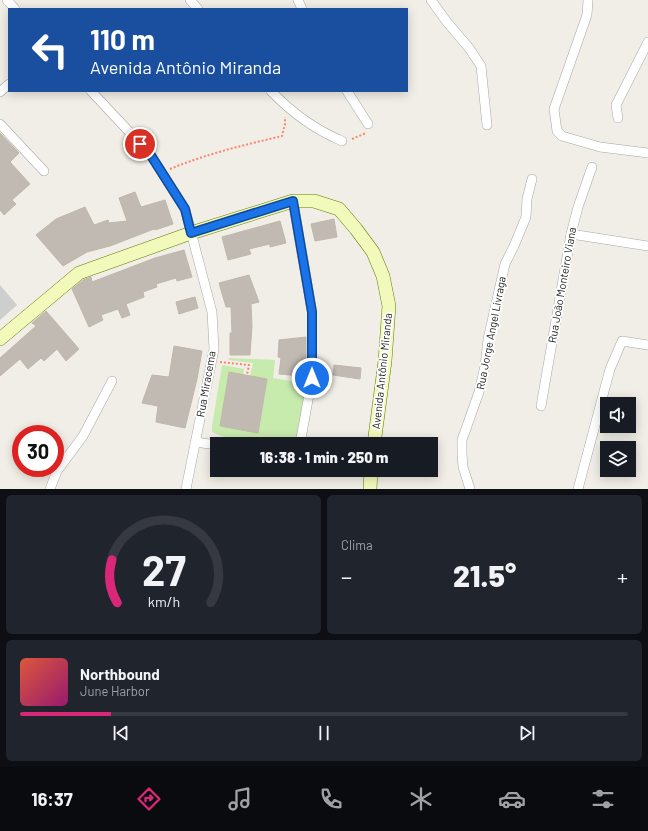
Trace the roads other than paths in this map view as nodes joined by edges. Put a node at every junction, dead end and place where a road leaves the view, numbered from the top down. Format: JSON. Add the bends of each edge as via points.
{"nodes":[{"id":1,"x":7,"y":0,"type":"edge"},
{"id":2,"x":190,"y":0,"type":"edge"},
{"id":3,"x":431,"y":0,"type":"edge"},
{"id":4,"x":588,"y":0,"type":"edge"},
{"id":5,"x":14,"y":8,"type":"edge"},
{"id":6,"x":197,"y":8,"type":"edge"},
{"id":7,"x":648,"y":42,"type":"edge"},
{"id":8,"x":8,"y":85,"type":"edge"},
{"id":9,"x":0,"y":92,"type":"edge"},
{"id":10,"x":92,"y":92,"type":"edge"},
{"id":11,"x":272,"y":92,"type":"edge"},
{"id":12,"x":348,"y":92,"type":"edge"},
{"id":13,"x":618,"y":118,"type":"dead end"},
{"id":14,"x":0,"y":124,"type":"edge"},
{"id":15,"x":368,"y":124,"type":"road end"},
{"id":16,"x":487,"y":125,"type":"dead end"},
{"id":17,"x":342,"y":141,"type":"road end"},
{"id":18,"x":648,"y":153,"type":"edge"},
{"id":19,"x":592,"y":167,"type":"dead end"},
{"id":20,"x":44,"y":171,"type":"dead end"},
{"id":21,"x":532,"y":179,"type":"dead end"},
{"id":22,"x":293,"y":201,"type":"junction"},
{"id":23,"x":191,"y":233,"type":"junction"},
{"id":24,"x":571,"y":234,"type":"junction"},
{"id":25,"x":648,"y":246,"type":"edge"},
{"id":26,"x":0,"y":339,"type":"edge"},
{"id":27,"x":648,"y":345,"type":"edge"},
{"id":28,"x":112,"y":381,"type":"dead end"},
{"id":29,"x":541,"y":406,"type":"dead end"},
{"id":30,"x":301,"y":437,"type":"edge"},
{"id":31,"x":375,"y":437,"type":"edge"},
{"id":32,"x":195,"y":442,"type":"junction"},
{"id":33,"x":210,"y":444,"type":"edge"},
{"id":34,"x":371,"y":477,"type":"edge"},
{"id":35,"x":50,"y":489,"type":"edge"},
{"id":36,"x":186,"y":489,"type":"edge"},
{"id":37,"x":370,"y":489,"type":"edge"},
{"id":38,"x":470,"y":489,"type":"edge"},
{"id":39,"x":578,"y":489,"type":"edge"}],
"edges":[{"from":1,"to":5,"type":"street"},
{"from":2,"to":6,"type":"street"},
{"from":3,"to":16,"type":"street","via":[[481,66]]},
{"from":4,"to":18,"type":"street","via":[[587,15],[554,109],[557,131],[562,136],[600,147]]},
{"from":7,"to":13,"type":"street","via":[[616,105]]},
{"from":8,"to":9,"type":"street"},
{"from":10,"to":23,"type":"street","name":"Rua Miracema","via":[[150,154],[185,209]]},
{"from":11,"to":17,"type":"street","via":[[313,125]]},
{"from":12,"to":15,"type":"street"},
{"from":14,"to":20,"type":"street"},
{"from":19,"to":24,"type":"street","name":"Rua João Monteiro Viana"},
{"from":21,"to":38,"type":"street","name":"Rua Jorge Angel Livraga","via":[[526,217],[505,264],[488,339],[480,392],[462,440],[463,468]]},
{"from":22,"to":23,"type":"street","name":"Avenida Antônio Miranda"},
{"from":22,"to":30,"type":"street","via":[[312,312],[312,378]]},
{"from":22,"to":31,"type":"street","name":"Avenida Antônio Miranda","via":[[314,201],[339,209],[373,252],[383,276],[389,306]]},
{"from":23,"to":26,"type":"street","name":"Avenida Antônio Miranda","via":[[79,273]]},
{"from":23,"to":32,"type":"street","name":"Rua Miracema","via":[[212,312],[214,349]]},
{"from":24,"to":25,"type":"street"},
{"from":24,"to":29,"type":"street","name":"Rua João Monteiro Viana"},
{"from":27,"to":39,"type":"street","via":[[622,341],[610,369]]},
{"from":28,"to":35,"type":"street","via":[[83,436],[57,471]]},
{"from":32,"to":33,"type":"street"},
{"from":32,"to":36,"type":"street","name":"Rua Miracema"},
{"from":34,"to":37,"type":"street"}]}
